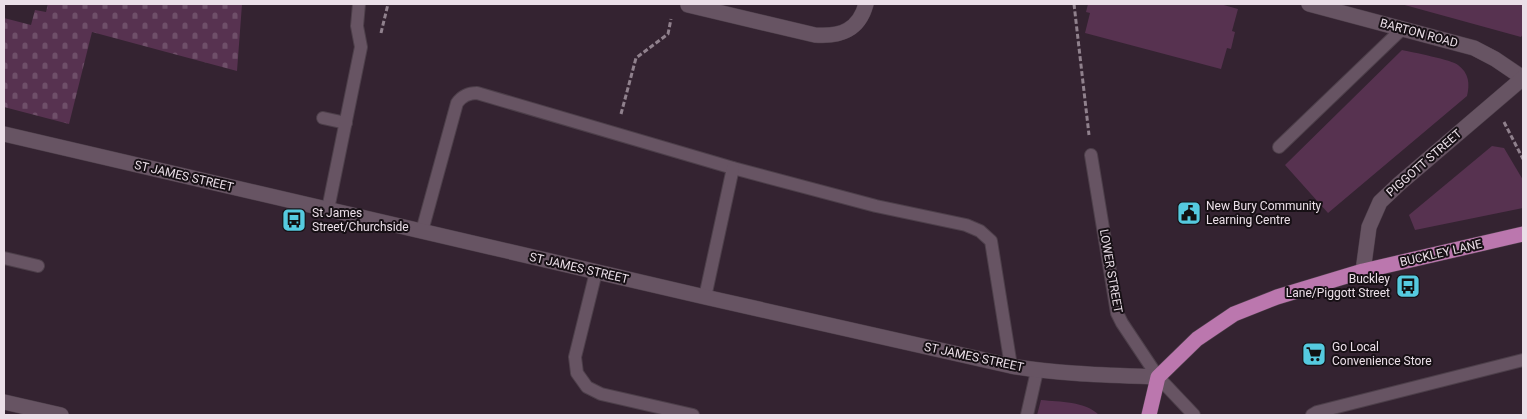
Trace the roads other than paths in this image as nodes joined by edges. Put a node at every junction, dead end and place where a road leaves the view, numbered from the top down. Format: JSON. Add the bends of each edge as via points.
{"nodes":[{"id":1,"x":359,"y":4,"type":"edge"},
{"id":2,"x":866,"y":4,"type":"edge"},
{"id":3,"x":1309,"y":4,"type":"edge"},
{"id":4,"x":688,"y":5,"type":"dead end"},
{"id":5,"x":1402,"y":29,"type":"junction"},
{"id":6,"x":1523,"y":78,"type":"edge"},
{"id":7,"x":323,"y":118,"type":"dead end"},
{"id":8,"x":346,"y":123,"type":"junction"},
{"id":9,"x":4,"y":134,"type":"edge"},
{"id":10,"x":1279,"y":147,"type":"dead end"},
{"id":11,"x":1091,"y":155,"type":"road end"},
{"id":12,"x":733,"y":168,"type":"junction"},
{"id":13,"x":328,"y":210,"type":"junction"},
{"id":14,"x":422,"y":231,"type":"junction"},
{"id":15,"x":1523,"y":234,"type":"edge"},
{"id":16,"x":4,"y":258,"type":"edge"},
{"id":17,"x":38,"y":266,"type":"dead end"},
{"id":18,"x":1363,"y":271,"type":"junction"},
{"id":19,"x":596,"y":272,"type":"junction"},
{"id":20,"x":705,"y":297,"type":"junction"},
{"id":21,"x":1523,"y":360,"type":"edge"},
{"id":22,"x":1011,"y":366,"type":"junction"},
{"id":23,"x":1038,"y":371,"type":"junction"},
{"id":24,"x":1158,"y":377,"type":"junction"},
{"id":25,"x":4,"y":402,"type":"edge"},
{"id":26,"x":61,"y":415,"type":"edge"},
{"id":27,"x":693,"y":415,"type":"edge"},
{"id":28,"x":1027,"y":415,"type":"edge"},
{"id":29,"x":1149,"y":415,"type":"edge"},
{"id":30,"x":1194,"y":415,"type":"edge"},
{"id":31,"x":1312,"y":415,"type":"edge"}],
"edges":[{"from":1,"to":8,"type":"lane","via":[[357,26],[361,47]]},
{"from":2,"to":4,"type":"street","via":[[860,21],[851,29],[826,36]]},
{"from":3,"to":5,"type":"street","name":"BARTON ROAD"},
{"from":5,"to":6,"type":"street","name":"BARTON ROAD","via":[[1474,48]]},
{"from":5,"to":10,"type":"lane"},
{"from":6,"to":18,"type":"street","name":"PIGGOTT STREET","via":[[1380,202],[1369,227]]},
{"from":7,"to":8,"type":"lane"},
{"from":8,"to":13,"type":"lane"},
{"from":9,"to":13,"type":"street","name":"ST JAMES STREET"},
{"from":11,"to":24,"type":"lane","name":"LOWER STREET","via":[[1117,313]]},
{"from":12,"to":14,"type":"lane","via":[[471,93],[457,103]]},
{"from":12,"to":20,"type":"lane"},
{"from":12,"to":22,"type":"lane","via":[[980,231],[991,241]]},
{"from":13,"to":14,"type":"street","name":"ST JAMES STREET"},
{"from":14,"to":19,"type":"street","name":"ST JAMES STREET"},
{"from":15,"to":18,"type":"main road","name":"BUCKLEY LANE"},
{"from":16,"to":17,"type":"lane"},
{"from":18,"to":24,"type":"main road","name":"BUCKLEY LANE","via":[[1277,297],[1234,314],[1196,339]]},
{"from":19,"to":20,"type":"street","name":"ST JAMES STREET"},
{"from":19,"to":27,"type":"lane","via":[[575,357],[577,373],[587,387],[601,394]]},
{"from":20,"to":22,"type":"street","name":"ST JAMES STREET"},
{"from":21,"to":31,"type":"lane"},
{"from":22,"to":23,"type":"street","name":"ST JAMES STREET"},
{"from":23,"to":24,"type":"street","name":"ST JAMES STREET"},
{"from":23,"to":28,"type":"lane"},
{"from":24,"to":29,"type":"main road"},
{"from":24,"to":30,"type":"lane","name":"LOWER STREET"},
{"from":25,"to":26,"type":"street"}]}
